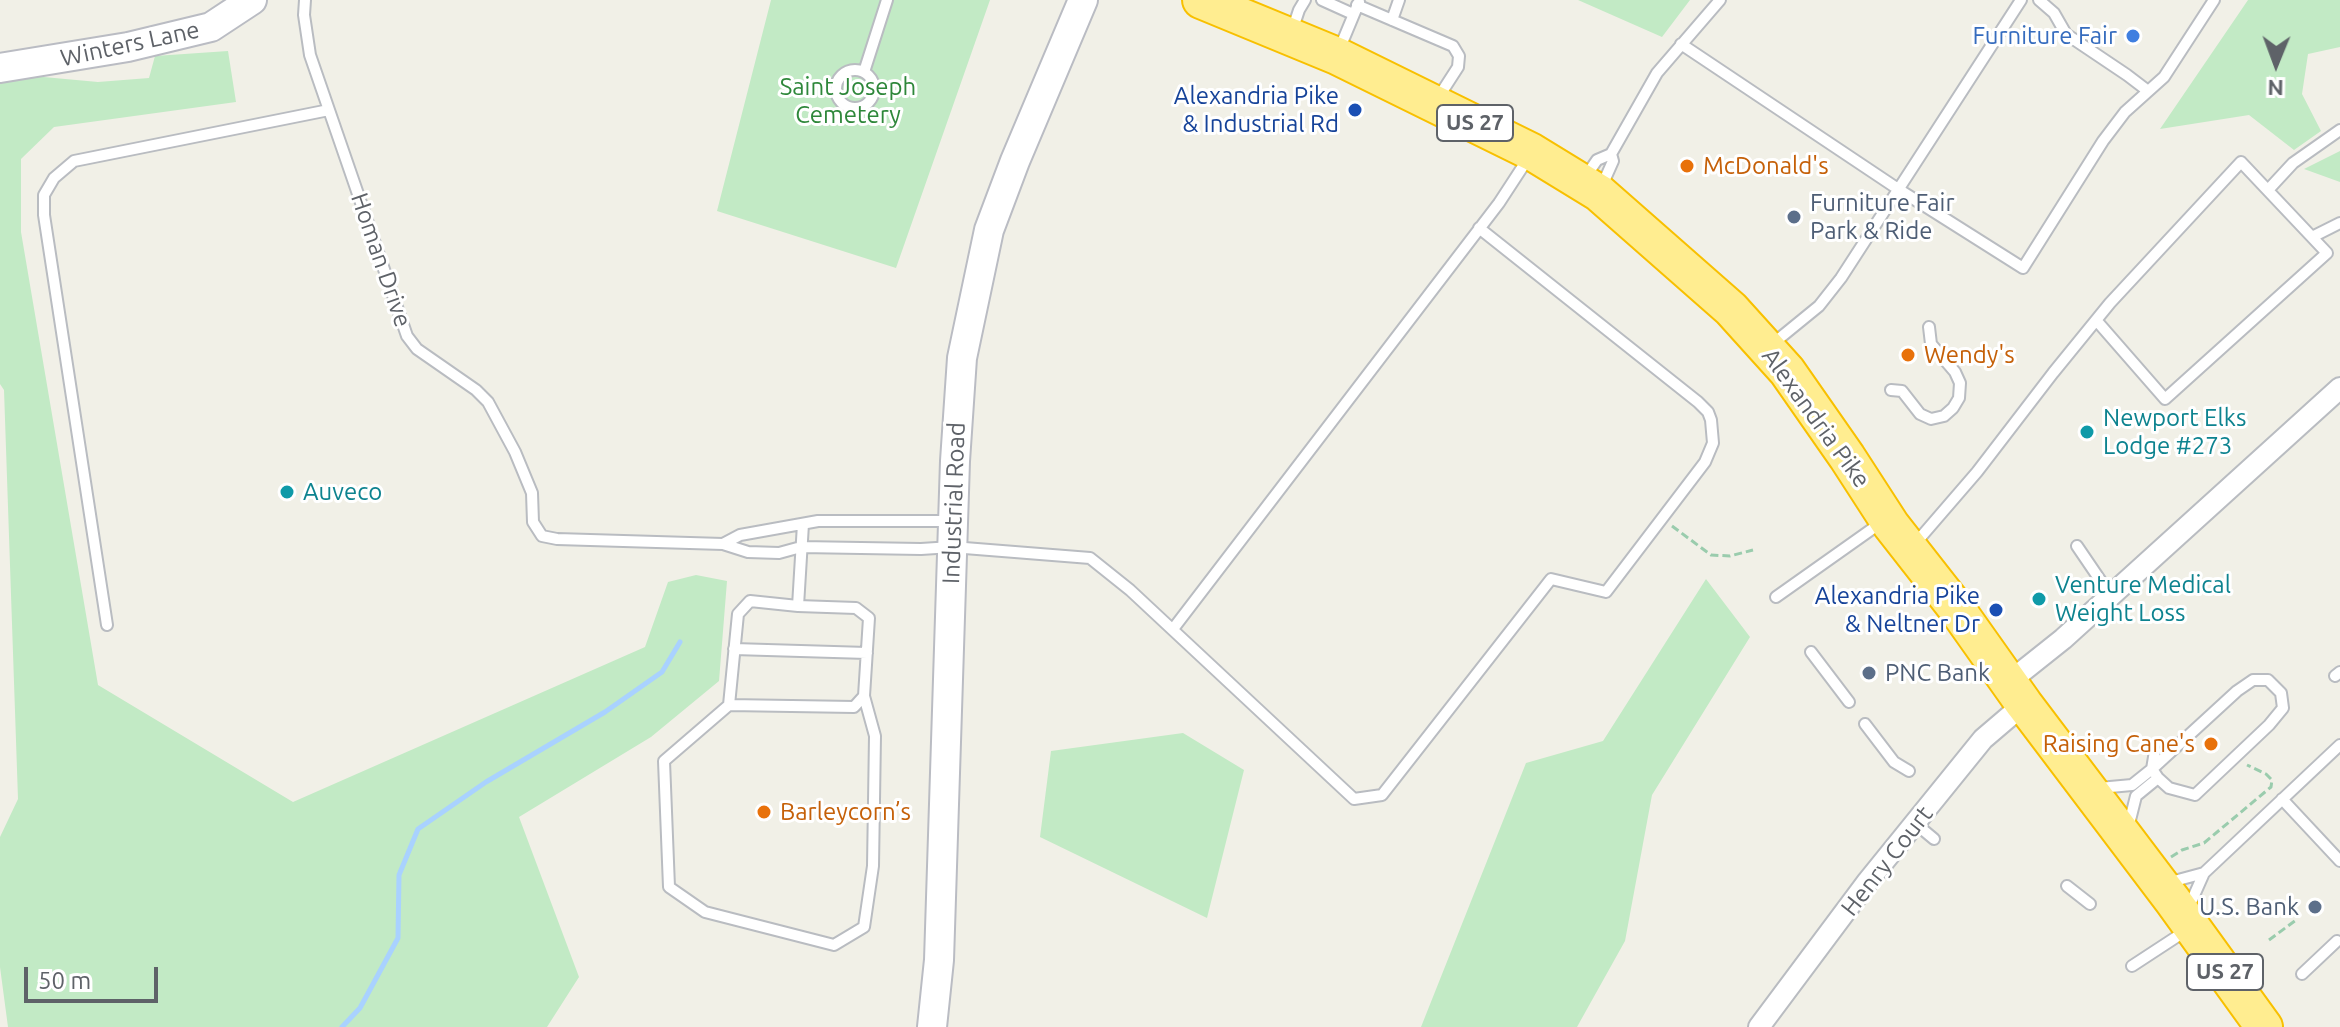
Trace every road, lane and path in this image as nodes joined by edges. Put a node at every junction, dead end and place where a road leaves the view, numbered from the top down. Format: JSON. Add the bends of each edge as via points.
{"nodes":[{"id":1,"x":252,"y":0,"type":"edge"},
{"id":2,"x":305,"y":0,"type":"edge"},
{"id":3,"x":887,"y":0,"type":"edge"},
{"id":4,"x":1083,"y":0,"type":"edge"},
{"id":5,"x":1201,"y":0,"type":"edge"},
{"id":6,"x":1305,"y":0,"type":"edge"},
{"id":7,"x":1322,"y":0,"type":"edge"},
{"id":8,"x":1399,"y":0,"type":"edge"},
{"id":9,"x":1720,"y":0,"type":"edge"},
{"id":10,"x":2021,"y":0,"type":"edge"},
{"id":11,"x":2039,"y":0,"type":"edge"},
{"id":12,"x":2214,"y":0,"type":"edge"},
{"id":13,"x":1357,"y":7,"type":"edge"},
{"id":14,"x":1392,"y":20,"type":"junction"},
{"id":15,"x":1290,"y":37,"type":"junction"},
{"id":16,"x":1681,"y":44,"type":"junction"},
{"id":17,"x":1337,"y":56,"type":"junction"},
{"id":18,"x":0,"y":68,"type":"edge"},
{"id":19,"x":864,"y":72,"type":"dead end"},
{"id":20,"x":2148,"y":91,"type":"junction"},
{"id":21,"x":1435,"y":103,"type":"junction"},
{"id":22,"x":329,"y":110,"type":"junction"},
{"id":23,"x":2340,"y":130,"type":"edge"},
{"id":24,"x":1532,"y":152,"type":"junction"},
{"id":25,"x":1611,"y":154,"type":"junction"},
{"id":26,"x":1590,"y":188,"type":"junction"},
{"id":27,"x":1898,"y":189,"type":"junction"},
{"id":28,"x":2268,"y":190,"type":"junction"},
{"id":29,"x":2340,"y":223,"type":"edge"},
{"id":30,"x":1479,"y":228,"type":"junction"},
{"id":31,"x":2312,"y":237,"type":"junction"},
{"id":32,"x":2096,"y":320,"type":"junction"},
{"id":33,"x":1929,"y":327,"type":"dead end"},
{"id":34,"x":1768,"y":349,"type":"junction"},
{"id":35,"x":2340,"y":388,"type":"edge"},
{"id":36,"x":1891,"y":390,"type":"dead end"},
{"id":37,"x":1661,"y":518,"type":"junction"},
{"id":38,"x":1887,"y":519,"type":"junction"},
{"id":39,"x":803,"y":524,"type":"junction"},
{"id":40,"x":953,"y":534,"type":"junction"},
{"id":41,"x":723,"y":544,"type":"junction"},
{"id":42,"x":2077,"y":546,"type":"dead end"},
{"id":43,"x":801,"y":547,"type":"junction"},
{"id":44,"x":1753,"y":550,"type":"dead end"},
{"id":45,"x":1910,"y":550,"type":"junction"},
{"id":46,"x":2111,"y":596,"type":"junction"},
{"id":47,"x":1776,"y":597,"type":"dead end"},
{"id":48,"x":798,"y":606,"type":"junction"},
{"id":49,"x":107,"y":625,"type":"dead end"},
{"id":50,"x":1173,"y":629,"type":"junction"},
{"id":51,"x":734,"y":649,"type":"junction"},
{"id":52,"x":1811,"y":652,"type":"dead end"},
{"id":53,"x":867,"y":653,"type":"junction"},
{"id":54,"x":2016,"y":693,"type":"junction"},
{"id":55,"x":864,"y":696,"type":"junction"},
{"id":56,"x":1849,"y":702,"type":"dead end"},
{"id":57,"x":729,"y":705,"type":"junction"},
{"id":58,"x":1865,"y":724,"type":"dead end"},
{"id":59,"x":2340,"y":745,"type":"edge"},
{"id":60,"x":2155,"y":751,"type":"dead end"},
{"id":61,"x":2237,"y":755,"type":"junction"},
{"id":62,"x":1909,"y":771,"type":"dead end"},
{"id":63,"x":2155,"y":774,"type":"junction"},
{"id":64,"x":2088,"y":789,"type":"junction"},
{"id":65,"x":2282,"y":799,"type":"junction"},
{"id":66,"x":1916,"y":824,"type":"junction"},
{"id":67,"x":2125,"y":838,"type":"junction"},
{"id":68,"x":1934,"y":839,"type":"dead end"},
{"id":69,"x":2340,"y":861,"type":"edge"},
{"id":70,"x":2166,"y":871,"type":"junction"},
{"id":71,"x":2204,"y":873,"type":"junction"},
{"id":72,"x":2067,"y":886,"type":"dead end"},
{"id":73,"x":2090,"y":904,"type":"dead end"},
{"id":74,"x":2296,"y":920,"type":"dead end"},
{"id":75,"x":2188,"y":922,"type":"junction"},
{"id":76,"x":2269,"y":940,"type":"dead end"},
{"id":77,"x":2337,"y":941,"type":"dead end"},
{"id":78,"x":2132,"y":966,"type":"dead end"},
{"id":79,"x":2302,"y":974,"type":"dead end"},
{"id":80,"x":932,"y":1027,"type":"edge"},
{"id":81,"x":1759,"y":1027,"type":"edge"},
{"id":82,"x":2264,"y":1027,"type":"edge"}],
"edges":[{"from":1,"to":18,"type":"main road","name":"Winters Lane","via":[[211,27]]},
{"from":2,"to":22,"type":"lane","name":"Homan Drive","via":[[310,55]]},
{"from":3,"to":19,"type":"lane"},
{"from":4,"to":40,"type":"main road","name":"Industrial Road","via":[[1000,198],[982,259],[962,358]]},
{"from":5,"to":15,"type":"highway","name":"Alexandria Pike","number":"US 27"},
{"from":6,"to":15,"type":"lane"},
{"from":7,"to":13,"type":"lane"},
{"from":8,"to":14,"type":"lane"},
{"from":9,"to":16,"type":"lane"},
{"from":10,"to":27,"type":"lane"},
{"from":11,"to":20,"type":"lane","via":[[2066,34]]},
{"from":12,"to":20,"type":"lane","via":[[2164,77]]},
{"from":13,"to":14,"type":"lane"},
{"from":13,"to":17,"type":"lane"},
{"from":14,"to":21,"type":"lane","via":[[1453,46],[1459,56],[1458,67]]},
{"from":15,"to":17,"type":"highway","name":"Alexandria Pike","number":"US 27"},
{"from":16,"to":25,"type":"lane","via":[[1657,73]]},
{"from":16,"to":27,"type":"lane"},
{"from":17,"to":21,"type":"highway","name":"Alexandria Pike","number":"US 27"},
{"from":20,"to":27,"type":"lane","via":[[2103,141],[2023,268]]},
{"from":21,"to":24,"type":"highway","name":"Alexandria Pike","number":"US 27"},
{"from":22,"to":41,"type":"lane","name":"Homan Drive","via":[[407,336],[488,402],[532,493],[533,522],[542,536]]},
{"from":22,"to":49,"type":"lane","via":[[74,161],[44,195]]},
{"from":23,"to":28,"type":"lane","via":[[2293,163]]},
{"from":24,"to":26,"type":"highway","name":"Alexandria Pike","number":"US 27"},
{"from":24,"to":30,"type":"lane"},
{"from":25,"to":26,"type":"lane","via":[[1613,161]]},
{"from":25,"to":26,"type":"lane","via":[[1597,160]]},
{"from":26,"to":34,"type":"highway","name":"Alexandria Pike","number":"US 27","via":[[1731,309]]},
{"from":27,"to":34,"type":"lane","via":[[1819,306]]},
{"from":28,"to":31,"type":"lane"},
{"from":28,"to":32,"type":"lane","via":[[2241,162]]},
{"from":29,"to":31,"type":"lane"},
{"from":30,"to":37,"type":"lane","via":[[1708,412],[1713,432],[1710,454]]},
{"from":30,"to":50,"type":"lane"},
{"from":31,"to":32,"type":"lane","via":[[2327,253],[2165,399]]},
{"from":32,"to":45,"type":"lane"},
{"from":33,"to":36,"type":"lane","via":[[1931,344],[1960,383],[1953,408],[1931,419],[1920,414],[1902,391]]},
{"from":34,"to":38,"type":"highway","name":"Alexandria Pike","number":"US 27"},
{"from":35,"to":46,"type":"street","name":"Henry Court"},
{"from":37,"to":44,"type":"path","via":[[1711,555]]},
{"from":37,"to":50,"type":"lane","via":[[1606,592],[1551,579],[1382,795],[1354,799]]},
{"from":38,"to":45,"type":"highway","name":"Alexandria Pike","number":"US 27"},
{"from":38,"to":47,"type":"lane"},
{"from":39,"to":40,"type":"lane","name":"Homan Drive"},
{"from":39,"to":41,"type":"lane","name":"Homan Drive","via":[[740,535]]},
{"from":39,"to":43,"type":"lane"},
{"from":40,"to":43,"type":"lane","name":"Homan Drive","via":[[921,549]]},
{"from":40,"to":50,"type":"lane","via":[[1090,558]]},
{"from":40,"to":80,"type":"main road","name":"Industrial Road","via":[[939,960]]},
{"from":41,"to":43,"type":"lane","name":"Homan Drive","via":[[748,552]]},
{"from":42,"to":46,"type":"lane"},
{"from":43,"to":48,"type":"lane"},
{"from":45,"to":54,"type":"highway","name":"Alexandria Pike","number":"US 27"},
{"from":46,"to":54,"type":"street","name":"Henry Court","via":[[2037,661]]},
{"from":48,"to":51,"type":"lane","via":[[750,601],[738,614]]},
{"from":48,"to":53,"type":"lane","via":[[856,608],[869,618]]},
{"from":51,"to":53,"type":"lane"},
{"from":51,"to":57,"type":"lane"},
{"from":52,"to":56,"type":"lane"},
{"from":53,"to":55,"type":"lane"},
{"from":54,"to":64,"type":"highway","name":"Alexandria Pike","number":"US 27"},
{"from":54,"to":66,"type":"street","name":"Henry Court"},
{"from":55,"to":57,"type":"lane","via":[[854,707]]},
{"from":55,"to":57,"type":"lane","via":[[875,736],[873,866],[864,927],[834,945],[705,912],[669,887],[664,761]]},
{"from":58,"to":62,"type":"lane","via":[[1894,762]]},
{"from":59,"to":65,"type":"lane"},
{"from":60,"to":63,"type":"lane"},
{"from":61,"to":63,"type":"lane","via":[[2195,795],[2169,788]]},
{"from":61,"to":63,"type":"lane","via":[[2283,708],[2281,693],[2268,680],[2253,680],[2237,691]]},
{"from":61,"to":70,"type":"path","via":[[2266,774],[2271,787],[2204,843],[2182,850]]},
{"from":63,"to":64,"type":"lane","via":[[2132,785]]},
{"from":63,"to":67,"type":"lane","via":[[2136,796]]},
{"from":64,"to":67,"type":"highway","name":"Alexandria Pike","number":"US 27"},
{"from":65,"to":69,"type":"lane"},
{"from":65,"to":71,"type":"lane"},
{"from":66,"to":68,"type":"lane"},
{"from":66,"to":81,"type":"street","name":"Henry Court"},
{"from":67,"to":70,"type":"highway","name":"Alexandria Pike","number":"US 27"},
{"from":70,"to":71,"type":"lane"},
{"from":70,"to":75,"type":"highway","name":"Alexandria Pike","number":"US 27"},
{"from":71,"to":75,"type":"lane"},
{"from":72,"to":73,"type":"lane"},
{"from":74,"to":76,"type":"path"},
{"from":75,"to":78,"type":"lane"},
{"from":75,"to":82,"type":"highway","name":"Alexandria Pike","number":"US 27"},
{"from":77,"to":79,"type":"lane"}]}
